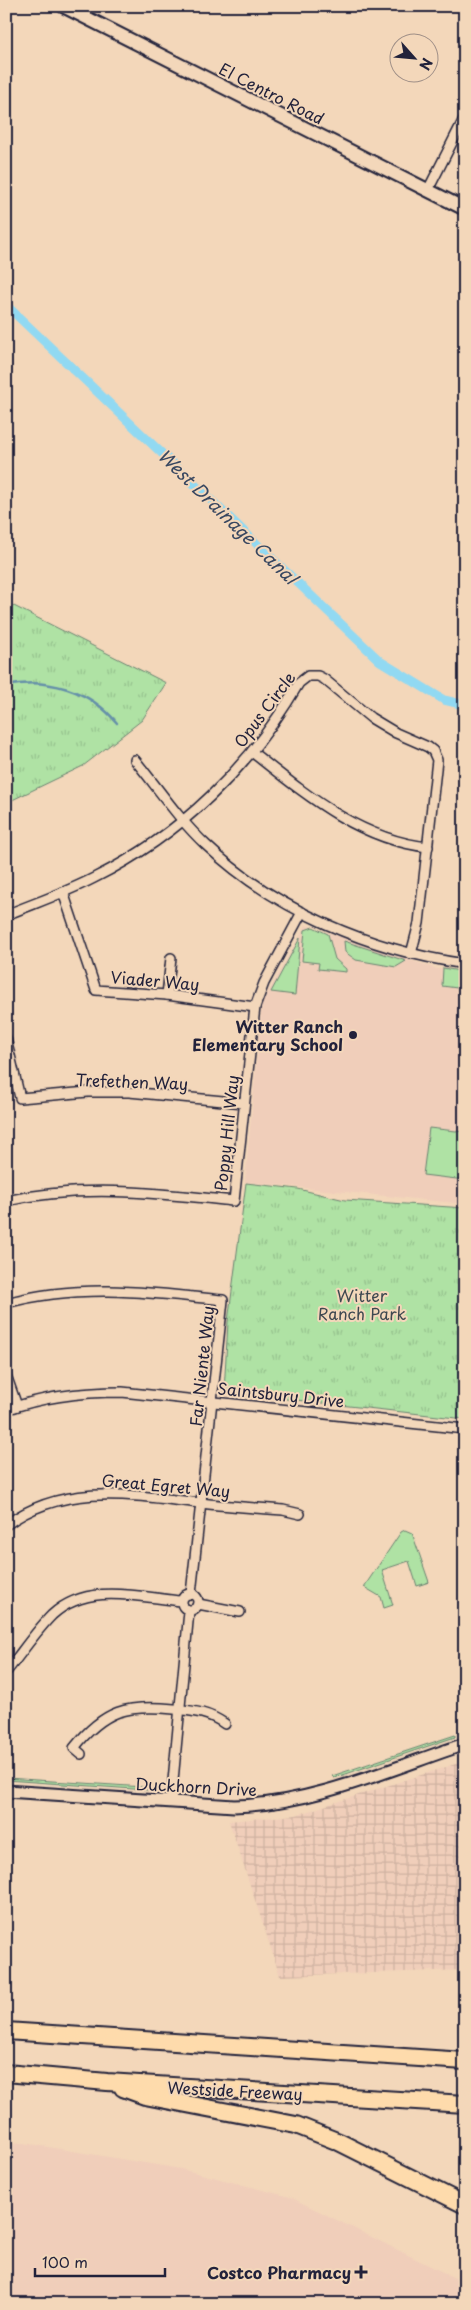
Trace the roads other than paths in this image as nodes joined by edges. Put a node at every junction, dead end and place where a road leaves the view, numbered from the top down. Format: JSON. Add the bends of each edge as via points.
{"nodes":[{"id":1,"x":63,"y":6,"type":"edge"},
{"id":2,"x":465,"y":117,"type":"edge"},
{"id":3,"x":428,"y":190,"type":"junction"},
{"id":4,"x":465,"y":209,"type":"edge"},
{"id":5,"x":252,"y":752,"type":"junction"},
{"id":6,"x":135,"y":760,"type":"dead end"},
{"id":7,"x":184,"y":820,"type":"junction"},
{"id":8,"x":428,"y":846,"type":"junction"},
{"id":9,"x":63,"y":892,"type":"junction"},
{"id":10,"x":302,"y":912,"type":"junction"},
{"id":11,"x":6,"y":915,"type":"edge"},
{"id":12,"x":411,"y":954,"type":"junction"},
{"id":13,"x":171,"y":958,"type":"dead end"},
{"id":14,"x":465,"y":964,"type":"edge"},
{"id":15,"x":167,"y":995,"type":"junction"},
{"id":16,"x":256,"y":1007,"type":"junction"},
{"id":17,"x":6,"y":1038,"type":"edge"},
{"id":18,"x":244,"y":1103,"type":"junction"},
{"id":19,"x":6,"y":1201,"type":"edge"},
{"id":20,"x":6,"y":1303,"type":"edge"},
{"id":21,"x":6,"y":1375,"type":"edge"},
{"id":22,"x":212,"y":1401,"type":"junction"},
{"id":23,"x":17,"y":1406,"type":"junction"},
{"id":24,"x":6,"y":1410,"type":"edge"},
{"id":25,"x":465,"y":1429,"type":"edge"},
{"id":26,"x":201,"y":1503,"type":"junction"},
{"id":27,"x":300,"y":1514,"type":"dead end"},
{"id":28,"x":6,"y":1525,"type":"edge"},
{"id":29,"x":191,"y":1594,"type":"junction"},
{"id":30,"x":181,"y":1601,"type":"junction"},
{"id":31,"x":198,"y":1604,"type":"junction"},
{"id":32,"x":189,"y":1611,"type":"junction"},
{"id":33,"x":240,"y":1612,"type":"dead end"},
{"id":34,"x":6,"y":1672,"type":"edge"},
{"id":35,"x":178,"y":1709,"type":"junction"},
{"id":36,"x":224,"y":1724,"type":"dead end"},
{"id":37,"x":465,"y":1744,"type":"edge"},
{"id":38,"x":81,"y":1754,"type":"dead end"},
{"id":39,"x":6,"y":1791,"type":"edge"},
{"id":40,"x":171,"y":1802,"type":"junction"},
{"id":41,"x":6,"y":2031,"type":"edge"},
{"id":42,"x":465,"y":2050,"type":"edge"},
{"id":43,"x":348,"y":2052,"type":"junction"},
{"id":44,"x":465,"y":2061,"type":"edge"},
{"id":45,"x":6,"y":2073,"type":"edge"},
{"id":46,"x":107,"y":2082,"type":"junction"},
{"id":47,"x":465,"y":2104,"type":"edge"},
{"id":48,"x":465,"y":2206,"type":"edge"}],
"edges":[{"from":1,"to":3,"type":"main road","name":"El Centro Road"},
{"from":2,"to":3,"type":"street"},
{"from":3,"to":4,"type":"main road","name":"El Centro Road"},
{"from":5,"to":7,"type":"street","name":"Opus Circle"},
{"from":5,"to":8,"type":"street","via":[[298,789],[349,821],[397,842]]},
{"from":5,"to":8,"type":"street","name":"Opus Circle","via":[[299,683],[308,676],[318,676],[371,718],[433,751],[437,760]]},
{"from":6,"to":7,"type":"street"},
{"from":7,"to":9,"type":"street","name":"Opus Circle","via":[[122,863]]},
{"from":7,"to":10,"type":"street","via":[[204,843],[246,878]]},
{"from":8,"to":12,"type":"street","name":"Opus Circle","via":[[419,922]]},
{"from":9,"to":11,"type":"street","name":"Opus Circle"},
{"from":9,"to":15,"type":"street","name":"Viader Way","via":[[96,990]]},
{"from":10,"to":12,"type":"street","via":[[358,937]]},
{"from":10,"to":16,"type":"street","name":"Poppy Hill Way","via":[[264,983]]},
{"from":12,"to":14,"type":"street"},
{"from":13,"to":15,"type":"street"},
{"from":15,"to":16,"type":"street","name":"Viader Way"},
{"from":16,"to":18,"type":"street","name":"Poppy Hill Way"},
{"from":17,"to":18,"type":"street","name":"Trefethen Way","via":[[20,1098],[129,1092]]},
{"from":18,"to":19,"type":"street","name":"Poppy Hill Way","via":[[234,1201],[110,1190]]},
{"from":20,"to":22,"type":"street","name":"Far Niente Way","via":[[61,1292],[114,1289],[223,1300]]},
{"from":21,"to":23,"type":"street"},
{"from":22,"to":23,"type":"street","name":"Saintsbury Drive","via":[[93,1392]]},
{"from":22,"to":25,"type":"street","name":"Saintsbury Drive"},
{"from":22,"to":26,"type":"street","name":"Far Niente Way"},
{"from":23,"to":24,"type":"street","name":"Saintsbury Drive"},
{"from":26,"to":27,"type":"street","name":"Great Egret Way"},
{"from":26,"to":28,"type":"street","name":"Great Egret Way","via":[[140,1495],[88,1494],[62,1498]]},
{"from":26,"to":29,"type":"street","name":"Far Niente Way"},
{"from":29,"to":30,"type":"street"},
{"from":29,"to":31,"type":"street","via":[[197,1598]]},
{"from":30,"to":32,"type":"street","via":[[183,1608]]},
{"from":30,"to":34,"type":"street","via":[[107,1594],[74,1601],[46,1621]]},
{"from":31,"to":32,"type":"street"},
{"from":31,"to":33,"type":"street"},
{"from":32,"to":35,"type":"street"},
{"from":35,"to":36,"type":"street","via":[[210,1714]]},
{"from":35,"to":38,"type":"street","via":[[140,1706],[108,1716],[88,1730],[74,1748]]},
{"from":35,"to":40,"type":"street"},
{"from":37,"to":40,"type":"street","name":"Duckhorn Drive","via":[[284,1802],[234,1806]]},
{"from":39,"to":40,"type":"street","name":"Duckhorn Drive"},
{"from":41,"to":43,"type":"highway"},
{"from":42,"to":43,"type":"highway"},
{"from":43,"to":44,"type":"highway"},
{"from":45,"to":46,"type":"highway","name":"Westside Freeway"},
{"from":46,"to":47,"type":"highway","name":"Westside Freeway"},
{"from":46,"to":48,"type":"highway","via":[[145,2096],[296,2125],[339,2142]]}]}
